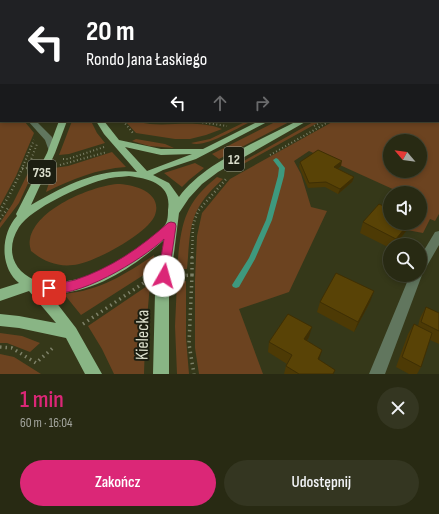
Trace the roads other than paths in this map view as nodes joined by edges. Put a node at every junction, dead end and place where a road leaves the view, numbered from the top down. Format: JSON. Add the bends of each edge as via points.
{"nodes":[{"id":1,"x":63,"y":122,"type":"edge"},
{"id":2,"x":101,"y":122,"type":"edge"},
{"id":3,"x":263,"y":122,"type":"edge"},
{"id":4,"x":301,"y":122,"type":"edge"},
{"id":5,"x":35,"y":125,"type":"edge"},
{"id":6,"x":116,"y":142,"type":"junction"},
{"id":7,"x":52,"y":149,"type":"junction"},
{"id":8,"x":208,"y":150,"type":"junction"},
{"id":9,"x":145,"y":175,"type":"junction"},
{"id":10,"x":175,"y":210,"type":"junction"},
{"id":11,"x":171,"y":226,"type":"junction"},
{"id":12,"x":14,"y":227,"type":"junction"},
{"id":13,"x":439,"y":235,"type":"edge"},
{"id":14,"x":0,"y":242,"type":"edge"},
{"id":15,"x":427,"y":256,"type":"edge"},
{"id":16,"x":413,"y":282,"type":"edge"},
{"id":17,"x":32,"y":285,"type":"junction"},
{"id":18,"x":0,"y":295,"type":"edge"},
{"id":19,"x":0,"y":320,"type":"edge"},
{"id":20,"x":71,"y":333,"type":"junction"},
{"id":21,"x":94,"y":374,"type":"edge"},
{"id":22,"x":161,"y":374,"type":"edge"},
{"id":23,"x":377,"y":374,"type":"edge"}],
"edges":[{"from":1,"to":7,"type":"main road","number":"735"},
{"from":2,"to":6,"type":"main road"},
{"from":3,"to":8,"type":"main road","number":"12"},
{"from":4,"to":10,"type":"main road","number":"12","via":[[213,171],[188,192]]},
{"from":5,"to":7,"type":"street","via":[[51,144]]},
{"from":6,"to":8,"type":"main road","via":[[161,152]]},
{"from":6,"to":9,"type":"main road"},
{"from":7,"to":12,"type":"main road","number":"735","via":[[31,198]]},
{"from":8,"to":9,"type":"main road","number":"12"},
{"from":9,"to":10,"type":"main road","via":[[163,183],[172,192]]},
{"from":9,"to":12,"type":"main road","number":"12","via":[[116,174],[80,184],[34,208]]},
{"from":10,"to":11,"type":"main road","number":"12"},
{"from":11,"to":17,"type":"main road","via":[[151,245],[125,263],[88,280],[61,288]]},
{"from":11,"to":22,"type":"main road","name":"Kielecka","via":[[164,276],[160,338]]},
{"from":12,"to":14,"type":"main road","number":"12"},
{"from":12,"to":17,"type":"main road","number":"735","via":[[7,258],[9,266]]},
{"from":13,"to":15,"type":"street"},
{"from":16,"to":23,"type":"street"},
{"from":17,"to":18,"type":"main road"},
{"from":17,"to":20,"type":"main road","number":"735","via":[[57,312]]},
{"from":19,"to":20,"type":"main road"},
{"from":20,"to":21,"type":"main road","number":"735"}]}
